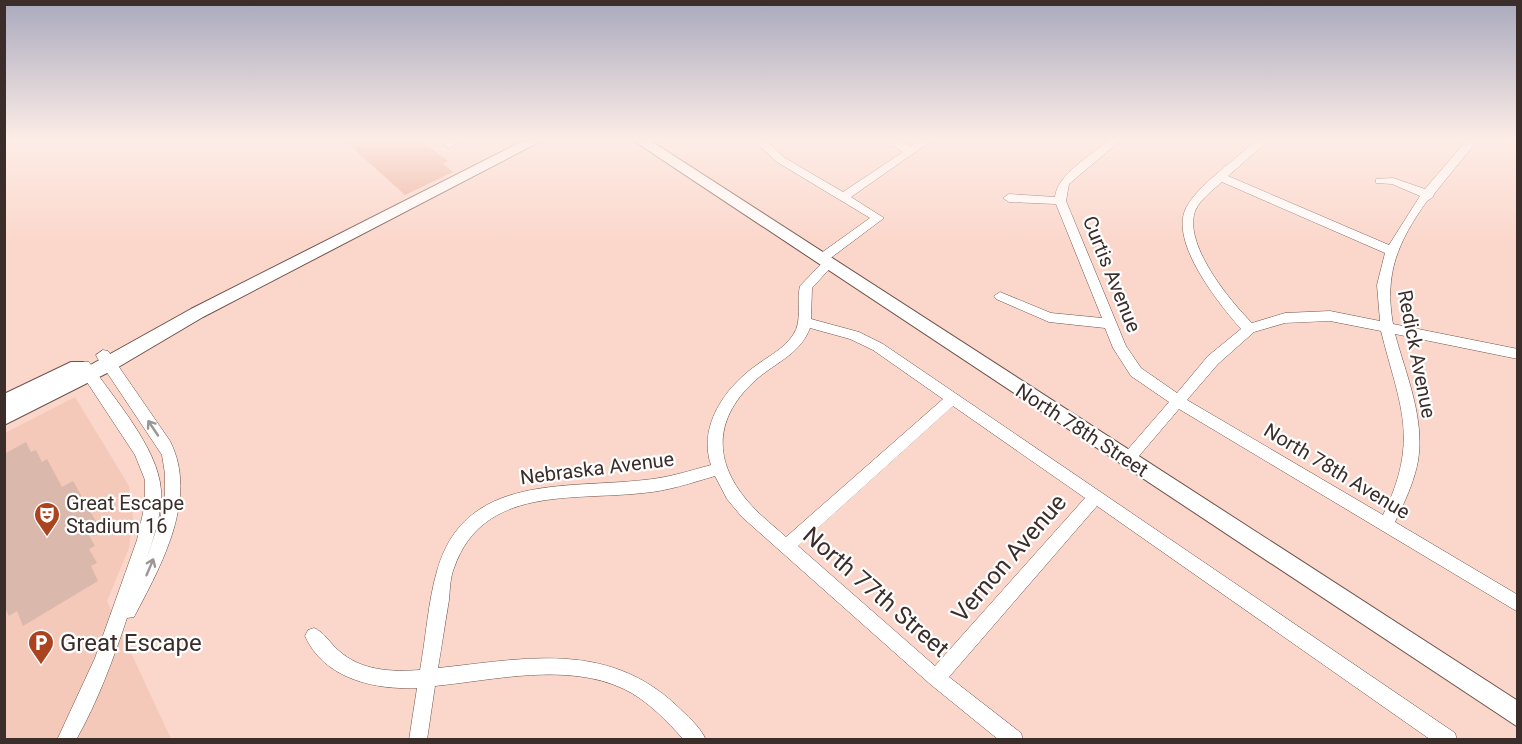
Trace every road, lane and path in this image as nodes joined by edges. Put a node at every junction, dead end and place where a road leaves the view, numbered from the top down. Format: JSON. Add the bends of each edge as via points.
{"nodes":[{"id":1,"x":466,"y":176,"type":"edge"},
{"id":2,"x":695,"y":176,"type":"edge"},
{"id":3,"x":807,"y":176,"type":"edge"},
{"id":4,"x":874,"y":176,"type":"edge"},
{"id":5,"x":1073,"y":176,"type":"edge"},
{"id":6,"x":1225,"y":176,"type":"edge"},
{"id":7,"x":1445,"y":176,"type":"edge"},
{"id":8,"x":1223,"y":178,"type":"junction"},
{"id":9,"x":1380,"y":182,"type":"dead end"},
{"id":10,"x":1429,"y":195,"type":"junction"},
{"id":11,"x":843,"y":197,"type":"junction"},
{"id":12,"x":1009,"y":198,"type":"dead end"},
{"id":13,"x":1059,"y":201,"type":"junction"},
{"id":14,"x":1392,"y":251,"type":"junction"},
{"id":15,"x":824,"y":262,"type":"junction"},
{"id":16,"x":1000,"y":296,"type":"dead end"},
{"id":17,"x":806,"y":322,"type":"junction"},
{"id":18,"x":1109,"y":324,"type":"junction"},
{"id":19,"x":1389,"y":327,"type":"junction"},
{"id":20,"x":1249,"y":329,"type":"junction"},
{"id":21,"x":1518,"y":354,"type":"edge"},
{"id":22,"x":106,"y":359,"type":"junction"},
{"id":23,"x":86,"y":369,"type":"junction"},
{"id":24,"x":1136,"y":372,"type":"joint"},
{"id":25,"x":952,"y":399,"type":"junction"},
{"id":26,"x":1178,"y":401,"type":"junction"},
{"id":27,"x":4,"y":403,"type":"edge"},
{"id":28,"x":4,"y":417,"type":"edge"},
{"id":29,"x":1128,"y":459,"type":"junction"},
{"id":30,"x":719,"y":469,"type":"junction"},
{"id":31,"x":172,"y":482,"type":"junction"},
{"id":32,"x":153,"y":488,"type":"junction"},
{"id":33,"x":1095,"y":497,"type":"junction"},
{"id":34,"x":1386,"y":524,"type":"junction"},
{"id":35,"x":787,"y":546,"type":"junction"},
{"id":36,"x":1518,"y":604,"type":"edge"},
{"id":37,"x":314,"y":636,"type":"dead end"},
{"id":38,"x":113,"y":637,"type":"junction"},
{"id":39,"x":426,"y":678,"type":"junction"},
{"id":40,"x":936,"y":678,"type":"junction"},
{"id":41,"x":1518,"y":715,"type":"edge"},
{"id":42,"x":66,"y":740,"type":"edge"},
{"id":43,"x":417,"y":740,"type":"edge"},
{"id":44,"x":697,"y":740,"type":"edge"},
{"id":45,"x":1014,"y":740,"type":"edge"},
{"id":46,"x":1448,"y":740,"type":"edge"}],
"edges":[{"from":1,"to":22,"type":"street"},
{"from":2,"to":15,"type":"street","name":"North 78th Street"},
{"from":3,"to":11,"type":"street"},
{"from":4,"to":11,"type":"street"},
{"from":5,"to":13,"type":"street","name":"Curtis Avenue","via":[[1061,188]]},
{"from":6,"to":8,"type":"street"},
{"from":7,"to":10,"type":"street","name":"Redick Avenue"},
{"from":8,"to":14,"type":"street"},
{"from":8,"to":20,"type":"street","via":[[1194,204],[1186,225],[1220,295]]},
{"from":9,"to":10,"type":"street","via":[[1393,181]]},
{"from":10,"to":14,"type":"street","name":"Redick Avenue"},
{"from":11,"to":15,"type":"street","via":[[878,218]]},
{"from":12,"to":13,"type":"street"},
{"from":13,"to":18,"type":"street","name":"Curtis Avenue"},
{"from":14,"to":19,"type":"street","name":"Redick Avenue","via":[[1386,265],[1383,302]]},
{"from":15,"to":17,"type":"street","via":[[806,286]]},
{"from":15,"to":29,"type":"street","name":"North 78th Street"},
{"from":16,"to":18,"type":"street","via":[[1049,317]]},
{"from":17,"to":25,"type":"street","via":[[865,340]]},
{"from":17,"to":30,"type":"street","via":[[798,340],[738,388],[720,413],[714,445]]},
{"from":18,"to":24,"type":"street","name":"Curtis Avenue"},
{"from":19,"to":20,"type":"street","via":[[1330,316],[1305,316]]},
{"from":19,"to":21,"type":"street"},
{"from":19,"to":34,"type":"street","name":"Redick Avenue","via":[[1412,438],[1410,467]]},
{"from":20,"to":26,"type":"street","via":[[1221,351]]},
{"from":22,"to":23,"type":"street"},
{"from":31,"to":22,"type":"street","one_way":true,"via":[[165,446]]},
{"from":23,"to":27,"type":"street"},
{"from":23,"to":28,"type":"street"},
{"from":23,"to":32,"type":"street","via":[[139,451]]},
{"from":24,"to":26,"type":"street","name":"North 78th Avenue"},
{"from":25,"to":33,"type":"street"},
{"from":25,"to":35,"type":"street"},
{"from":26,"to":29,"type":"street"},
{"from":26,"to":34,"type":"street","name":"North 78th Avenue"},
{"from":29,"to":41,"type":"street","name":"North 78th Street"},
{"from":30,"to":35,"type":"street","name":"North 77th Street","via":[[732,496]]},
{"from":30,"to":39,"type":"street","name":"Nebraska Avenue","via":[[646,487],[530,495],[486,511],[464,530],[452,548]]},
{"from":31,"to":32,"type":"street"},
{"from":38,"to":31,"type":"street","one_way":true,"via":[[141,587],[165,531]]},
{"from":32,"to":38,"type":"street","via":[[146,535]]},
{"from":33,"to":40,"type":"street","name":"Vernon Avenue"},
{"from":33,"to":46,"type":"street"},
{"from":34,"to":36,"type":"street","name":"North 78th Avenue"},
{"from":35,"to":40,"type":"street","name":"North 77th Street"},
{"from":37,"to":39,"type":"street","via":[[331,656],[361,674],[391,680]]},
{"from":38,"to":42,"type":"street"},
{"from":39,"to":43,"type":"street","name":"Nebraska Avenue"},
{"from":39,"to":44,"type":"street","via":[[542,668],[595,671],[632,684],[662,703]]},
{"from":40,"to":45,"type":"street","name":"North 77th Street"}]}
